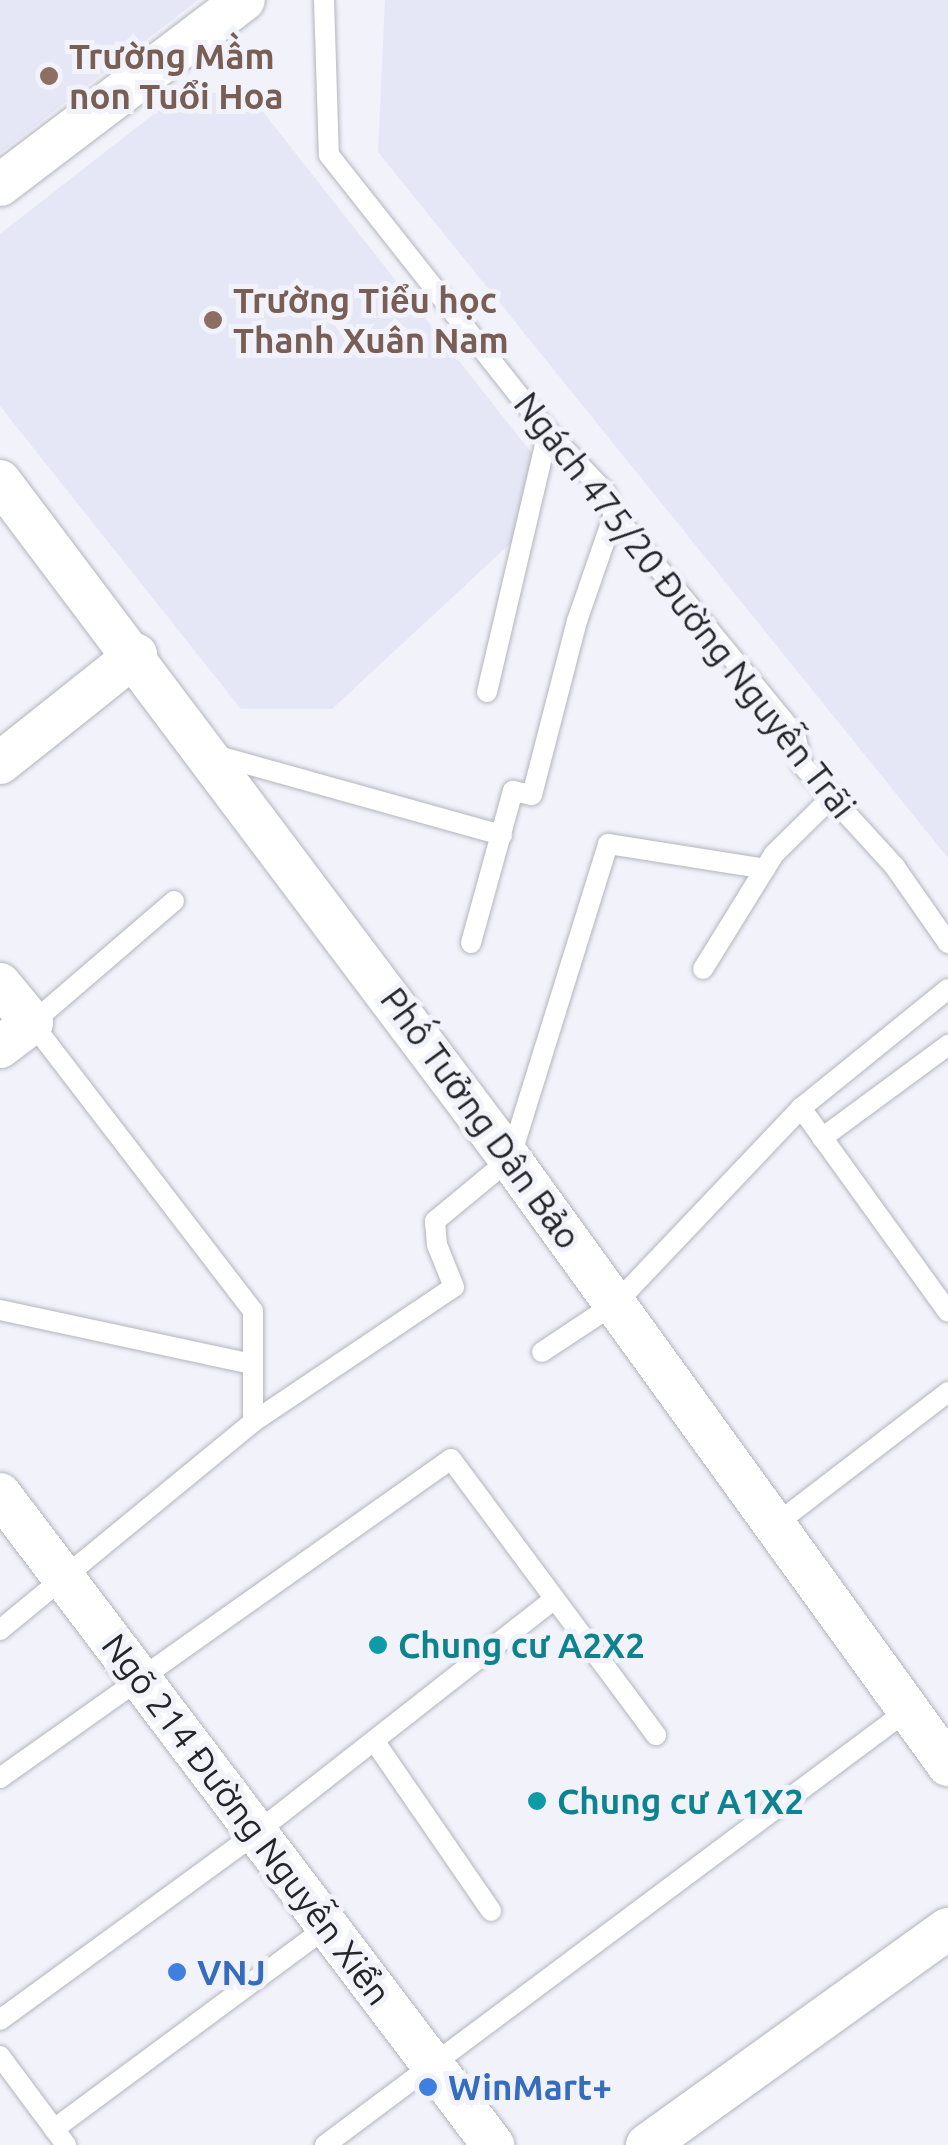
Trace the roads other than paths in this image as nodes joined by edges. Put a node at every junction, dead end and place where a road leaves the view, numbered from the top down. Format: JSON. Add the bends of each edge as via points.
{"nodes":[{"id":1,"x":244,"y":0,"type":"edge"},
{"id":2,"x":324,"y":0,"type":"edge"},
{"id":3,"x":0,"y":185,"type":"edge"},
{"id":4,"x":548,"y":432,"type":"junction"},
{"id":5,"x":0,"y":481,"type":"edge"},
{"id":6,"x":614,"y":514,"type":"junction"},
{"id":7,"x":136,"y":655,"type":"junction"},
{"id":8,"x":487,"y":692,"type":"dead end"},
{"id":9,"x":212,"y":754,"type":"junction"},
{"id":10,"x":0,"y":762,"type":"edge"},
{"id":11,"x":833,"y":796,"type":"junction"},
{"id":12,"x":502,"y":835,"type":"junction"},
{"id":13,"x":765,"y":869,"type":"junction"},
{"id":14,"x":174,"y":901,"type":"dead end"},
{"id":15,"x":471,"y":942,"type":"dead end"},
{"id":16,"x":948,"y":943,"type":"edge"},
{"id":17,"x":703,"y":968,"type":"dead end"},
{"id":18,"x":0,"y":984,"type":"edge"},
{"id":19,"x":948,"y":990,"type":"edge"},
{"id":20,"x":16,"y":1035,"type":"edge"},
{"id":21,"x":948,"y":1046,"type":"edge"},
{"id":22,"x":801,"y":1108,"type":"junction"},
{"id":23,"x":822,"y":1138,"type":"junction"},
{"id":24,"x":510,"y":1159,"type":"junction"},
{"id":25,"x":616,"y":1303,"type":"junction"},
{"id":26,"x":0,"y":1310,"type":"edge"},
{"id":27,"x":948,"y":1312,"type":"edge"},
{"id":28,"x":542,"y":1352,"type":"dead end"},
{"id":29,"x":251,"y":1364,"type":"junction"},
{"id":30,"x":948,"y":1392,"type":"edge"},
{"id":31,"x":254,"y":1422,"type":"junction"},
{"id":32,"x":0,"y":1494,"type":"edge"},
{"id":33,"x":776,"y":1524,"type":"junction"},
{"id":34,"x":65,"y":1580,"type":"junction"},
{"id":35,"x":551,"y":1602,"type":"junction"},
{"id":36,"x":0,"y":1630,"type":"edge"},
{"id":37,"x":140,"y":1674,"type":"junction"},
{"id":38,"x":909,"y":1709,"type":"junction"},
{"id":39,"x":656,"y":1735,"type":"dead end"},
{"id":40,"x":375,"y":1742,"type":"junction"},
{"id":41,"x":948,"y":1766,"type":"edge"},
{"id":42,"x":0,"y":1778,"type":"edge"},
{"id":43,"x":256,"y":1832,"type":"junction"},
{"id":44,"x":491,"y":1911,"type":"dead end"},
{"id":45,"x":327,"y":1927,"type":"junction"},
{"id":46,"x":948,"y":1929,"type":"edge"},
{"id":47,"x":0,"y":2020,"type":"edge"},
{"id":48,"x":0,"y":2056,"type":"edge"},
{"id":49,"x":434,"y":2067,"type":"junction"},
{"id":50,"x":60,"y":2137,"type":"edge"},
{"id":51,"x":325,"y":2145,"type":"edge"},
{"id":52,"x":493,"y":2145,"type":"edge"},
{"id":53,"x":647,"y":2145,"type":"edge"}],
"edges":[{"from":1,"to":3,"type":"street"},
{"from":2,"to":4,"type":"lane","name":"Ngách 475/20 Đường Nguyễn Trãi","via":[[329,155]]},
{"from":4,"to":6,"type":"lane","name":"Ngách 475/20 Đường Nguyễn Trãi","via":[[605,492]]},
{"from":4,"to":8,"type":"lane"},
{"from":5,"to":7,"type":"street","name":"Phố Tưởng Dân Bảo"},
{"from":6,"to":11,"type":"lane","name":"Ngách 475/20 Đường Nguyễn Trãi","via":[[795,734],[802,764]]},
{"from":6,"to":12,"type":"lane","via":[[577,621],[532,794],[513,791]]},
{"from":7,"to":9,"type":"street","name":"Phố Tưởng Dân Bảo"},
{"from":7,"to":10,"type":"street"},
{"from":9,"to":12,"type":"lane"},
{"from":9,"to":24,"type":"street","name":"Phố Tưởng Dân Bảo"},
{"from":11,"to":13,"type":"lane"},
{"from":11,"to":16,"type":"lane","name":"Ngách 475/20 Đường Nguyễn Trãi","via":[[895,867]]},
{"from":12,"to":15,"type":"lane"},
{"from":13,"to":17,"type":"lane"},
{"from":13,"to":24,"type":"lane","via":[[608,844]]},
{"from":14,"to":20,"type":"lane"},
{"from":18,"to":20,"type":"street"},
{"from":19,"to":22,"type":"lane"},
{"from":20,"to":29,"type":"lane","via":[[253,1311]]},
{"from":21,"to":23,"type":"lane"},
{"from":22,"to":23,"type":"lane"},
{"from":22,"to":25,"type":"lane"},
{"from":23,"to":27,"type":"lane"},
{"from":24,"to":25,"type":"street","name":"Phố Tưởng Dân Bảo"},
{"from":24,"to":31,"type":"lane","via":[[435,1221],[436,1245],[454,1287]]},
{"from":25,"to":28,"type":"lane"},
{"from":25,"to":33,"type":"street","name":"Phố Tưởng Dân Bảo"},
{"from":26,"to":29,"type":"lane"},
{"from":29,"to":31,"type":"lane"},
{"from":30,"to":33,"type":"lane"},
{"from":31,"to":34,"type":"lane"},
{"from":32,"to":34,"type":"street","name":"Ngõ 214 Đường Nguyễn Xiển"},
{"from":33,"to":38,"type":"street","name":"Phố Tưởng Dân Bảo"},
{"from":34,"to":36,"type":"lane"},
{"from":34,"to":37,"type":"street","name":"Ngõ 214 Đường Nguyễn Xiển"},
{"from":35,"to":37,"type":"lane","via":[[451,1459]]},
{"from":35,"to":39,"type":"lane"},
{"from":35,"to":40,"type":"lane"},
{"from":37,"to":42,"type":"lane"},
{"from":37,"to":43,"type":"street","name":"Ngõ 214 Đường Nguyễn Xiển"},
{"from":38,"to":41,"type":"street","name":"Phố Tưởng Dân Bảo"},
{"from":38,"to":49,"type":"lane"},
{"from":40,"to":43,"type":"lane"},
{"from":40,"to":44,"type":"lane"},
{"from":43,"to":45,"type":"street","name":"Ngõ 214 Đường Nguyễn Xiển"},
{"from":43,"to":47,"type":"lane"},
{"from":45,"to":49,"type":"street","name":"Ngõ 214 Đường Nguyễn Xiển"},
{"from":45,"to":50,"type":"lane"},
{"from":46,"to":53,"type":"street"},
{"from":48,"to":50,"type":"lane"},
{"from":49,"to":51,"type":"lane"},
{"from":49,"to":52,"type":"street","name":"Ngõ 214 Đường Nguyễn Xiển"}]}
